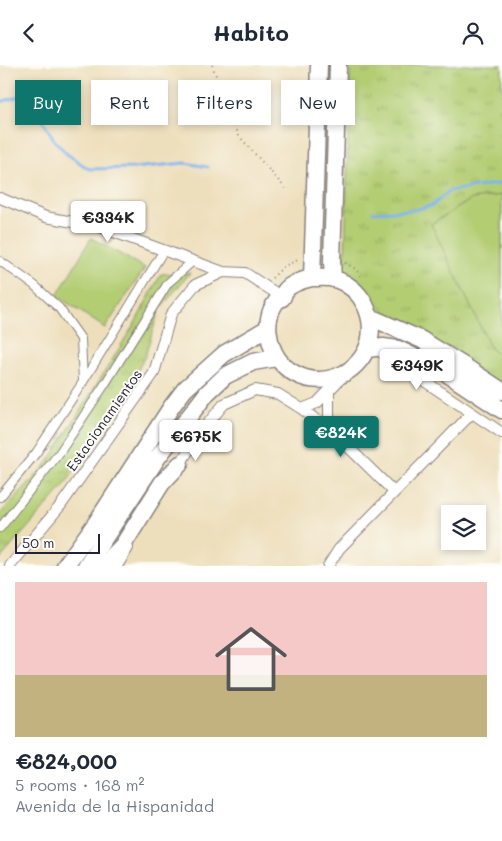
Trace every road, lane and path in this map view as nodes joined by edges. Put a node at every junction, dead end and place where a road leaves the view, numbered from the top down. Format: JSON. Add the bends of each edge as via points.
{"nodes":[{"id":1,"x":212,"y":65,"type":"edge"},
{"id":2,"x":319,"y":65,"type":"edge"},
{"id":3,"x":338,"y":65,"type":"edge"},
{"id":4,"x":287,"y":190,"type":"dead end"},
{"id":5,"x":0,"y":199,"type":"edge"},
{"id":6,"x":164,"y":249,"type":"junction"},
{"id":7,"x":0,"y":261,"type":"edge"},
{"id":8,"x":193,"y":261,"type":"junction"},
{"id":9,"x":223,"y":272,"type":"junction"},
{"id":10,"x":312,"y":278,"type":"junction"},
{"id":11,"x":333,"y":279,"type":"junction"},
{"id":12,"x":282,"y":297,"type":"junction"},
{"id":13,"x":370,"y":317,"type":"junction"},
{"id":14,"x":268,"y":328,"type":"junction"},
{"id":15,"x":371,"y":349,"type":"junction"},
{"id":16,"x":277,"y":358,"type":"junction"},
{"id":17,"x":347,"y":372,"type":"junction"},
{"id":18,"x":83,"y":382,"type":"junction"},
{"id":19,"x":329,"y":391,"type":"junction"},
{"id":20,"x":502,"y":391,"type":"edge"},
{"id":21,"x":302,"y":409,"type":"junction"},
{"id":22,"x":502,"y":410,"type":"edge"},
{"id":23,"x":472,"y":413,"type":"junction"},
{"id":24,"x":502,"y":433,"type":"edge"},
{"id":25,"x":337,"y":436,"type":"junction"},
{"id":26,"x":180,"y":464,"type":"junction"},
{"id":27,"x":4,"y":488,"type":"edge"},
{"id":28,"x":394,"y":492,"type":"junction"},
{"id":29,"x":0,"y":497,"type":"edge"},
{"id":30,"x":0,"y":528,"type":"edge"},
{"id":31,"x":10,"y":566,"type":"edge"},
{"id":32,"x":65,"y":566,"type":"edge"},
{"id":33,"x":86,"y":566,"type":"edge"},
{"id":34,"x":103,"y":566,"type":"edge"},
{"id":35,"x":117,"y":566,"type":"edge"},
{"id":36,"x":328,"y":566,"type":"edge"}],
"edges":[{"from":1,"to":4,"type":"path","via":[[239,136]]},
{"from":2,"to":10,"type":"main road"},
{"from":3,"to":11,"type":"main road"},
{"from":5,"to":6,"type":"street","via":[[46,217],[100,227]]},
{"from":6,"to":8,"type":"street"},
{"from":6,"to":18,"type":"street"},
{"from":7,"to":18,"type":"street","via":[[59,308],[81,339]]},
{"from":8,"to":9,"type":"street"},
{"from":8,"to":30,"type":"street","via":[[168,283],[60,452]]},
{"from":9,"to":12,"type":"street","via":[[245,273]]},
{"from":9,"to":31,"type":"street","name":"Estacionamientos","via":[[195,285],[171,314],[154,373],[62,505]]},
{"from":10,"to":11,"type":"main road"},
{"from":10,"to":12,"type":"main road","via":[[298,282]]},
{"from":11,"to":13,"type":"main road","via":[[357,293]]},
{"from":12,"to":14,"type":"main road","via":[[273,307]]},
{"from":13,"to":15,"type":"main road"},
{"from":13,"to":20,"type":"main road","via":[[422,341]]},
{"from":14,"to":16,"type":"main road","via":[[270,344]]},
{"from":14,"to":32,"type":"main road","via":[[224,354],[186,389]]},
{"from":15,"to":17,"type":"main road"},
{"from":15,"to":22,"type":"main road","via":[[398,349],[443,371]]},
{"from":15,"to":23,"type":"street"},
{"from":16,"to":17,"type":"main road","via":[[291,372],[309,379],[335,378]]},
{"from":16,"to":33,"type":"main road","via":[[253,362],[225,376],[207,393],[158,457]]},
{"from":17,"to":19,"type":"street"},
{"from":18,"to":27,"type":"street","via":[[36,453]]},
{"from":19,"to":21,"type":"street","via":[[316,403]]},
{"from":19,"to":25,"type":"street","via":[[329,416]]},
{"from":21,"to":25,"type":"street"},
{"from":21,"to":26,"type":"street","via":[[278,394],[255,391],[224,404]]},
{"from":23,"to":24,"type":"street"},
{"from":23,"to":28,"type":"street"},
{"from":25,"to":28,"type":"street"},
{"from":26,"to":34,"type":"main road","via":[[162,483],[123,545]]},
{"from":26,"to":35,"type":"street"},
{"from":27,"to":29,"type":"street"},
{"from":28,"to":36,"type":"street","via":[[339,549]]}]}
